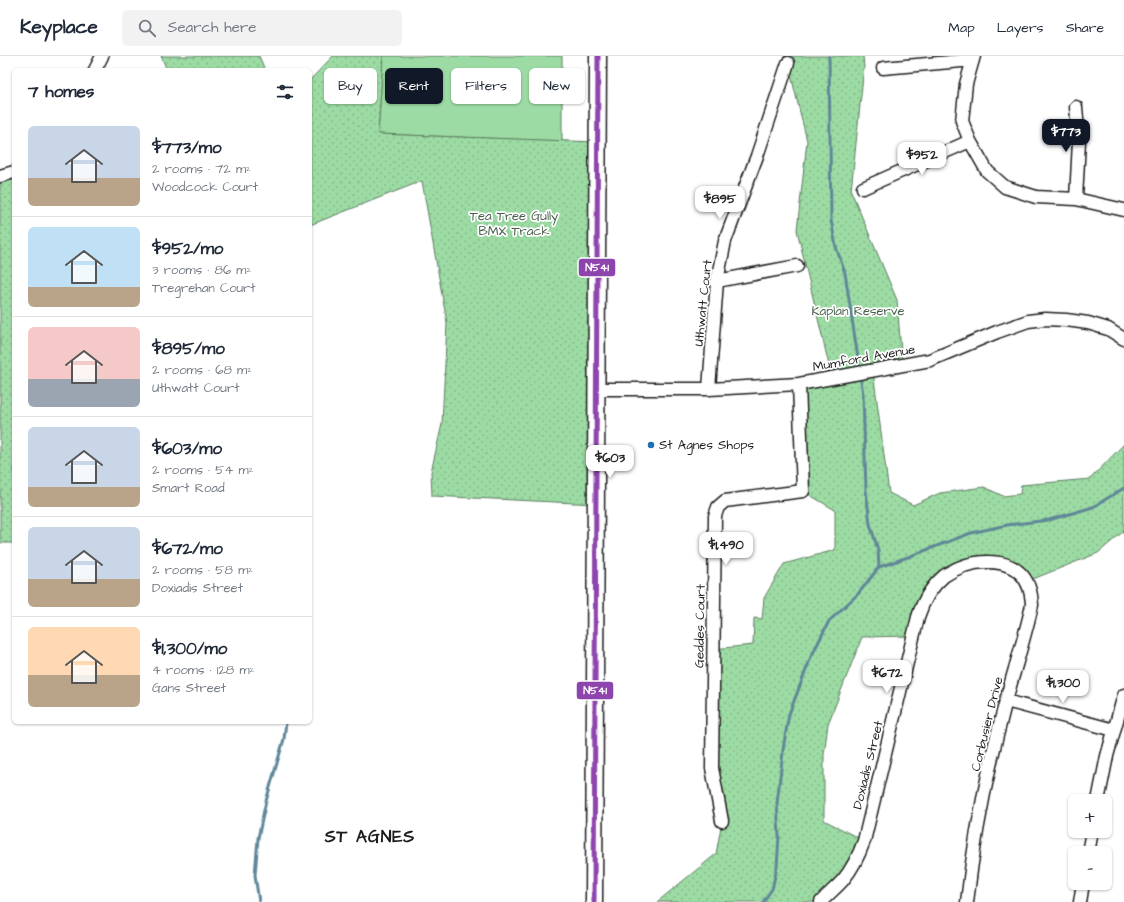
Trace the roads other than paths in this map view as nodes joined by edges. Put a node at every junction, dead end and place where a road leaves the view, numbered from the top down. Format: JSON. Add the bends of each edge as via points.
{"nodes":[{"id":1,"x":102,"y":56,"type":"edge"},
{"id":2,"x":598,"y":56,"type":"edge"},
{"id":3,"x":974,"y":58,"type":"edge"},
{"id":4,"x":788,"y":63,"type":"dead end"},
{"id":5,"x":96,"y":68,"type":"edge"},
{"id":6,"x":884,"y":68,"type":"dead end"},
{"id":7,"x":1076,"y":108,"type":"dead end"},
{"id":8,"x":970,"y":141,"type":"junction"},
{"id":9,"x":12,"y":173,"type":"edge"},
{"id":10,"x":0,"y":176,"type":"edge"},
{"id":11,"x":863,"y":188,"type":"dead end"},
{"id":12,"x":1076,"y":199,"type":"junction"},
{"id":13,"x":1124,"y":210,"type":"edge"},
{"id":14,"x":797,"y":266,"type":"dead end"},
{"id":15,"x":717,"y":281,"type":"junction"},
{"id":16,"x":1124,"y":339,"type":"edge"},
{"id":17,"x":799,"y":384,"type":"junction"},
{"id":18,"x":597,"y":389,"type":"junction"},
{"id":19,"x":709,"y":389,"type":"junction"},
{"id":20,"x":1008,"y":564,"type":"joint"},
{"id":21,"x":1124,"y":695,"type":"edge"},
{"id":22,"x":1006,"y":701,"type":"junction"},
{"id":23,"x":1114,"y":730,"type":"junction"},
{"id":24,"x":1099,"y":794,"type":"edge"},
{"id":25,"x":722,"y":821,"type":"dead end"},
{"id":26,"x":1082,"y":890,"type":"edge"},
{"id":27,"x":594,"y":902,"type":"edge"},
{"id":28,"x":820,"y":902,"type":"edge"},
{"id":29,"x":967,"y":902,"type":"edge"},
{"id":30,"x":1080,"y":902,"type":"edge"}],
"edges":[{"from":1,"to":5,"type":"street"},
{"from":2,"to":18,"type":"main road"},
{"from":3,"to":6,"type":"street"},
{"from":3,"to":8,"type":"street","via":[[966,84],[962,121]]},
{"from":4,"to":15,"type":"street","name":"Uthwatt Court","via":[[725,241]]},
{"from":7,"to":12,"type":"street","via":[[1079,140]]},
{"from":8,"to":11,"type":"street"},
{"from":8,"to":12,"type":"street","via":[[987,171],[1005,187],[1036,197]]},
{"from":9,"to":10,"type":"street"},
{"from":12,"to":13,"type":"street"},
{"from":14,"to":15,"type":"street"},
{"from":15,"to":19,"type":"street","name":"Uthwatt Court"},
{"from":16,"to":17,"type":"street","name":"Mumford Avenue","via":[[1108,329],[1088,323],[1044,319],[997,332],[930,360]]},
{"from":17,"to":19,"type":"street","name":"Mumford Avenue"},
{"from":17,"to":25,"type":"street","name":"Geddes Court","via":[[803,492],[725,500],[718,507],[715,516],[712,768]]},
{"from":18,"to":19,"type":"street","name":"Mumford Avenue"},
{"from":18,"to":27,"type":"main road"},
{"from":20,"to":22,"type":"street","name":"Corbusier Drive","via":[[1023,575],[1029,585],[1032,605]]},
{"from":20,"to":28,"type":"street","name":"Doxiadis Street","via":[[981,562],[959,567],[941,579],[924,600],[864,841],[849,872]]},
{"from":21,"to":23,"type":"street"},
{"from":22,"to":23,"type":"street"},
{"from":22,"to":29,"type":"street","name":"Corbusier Drive","via":[[989,771]]},
{"from":23,"to":24,"type":"street"},
{"from":26,"to":30,"type":"street"}]}
